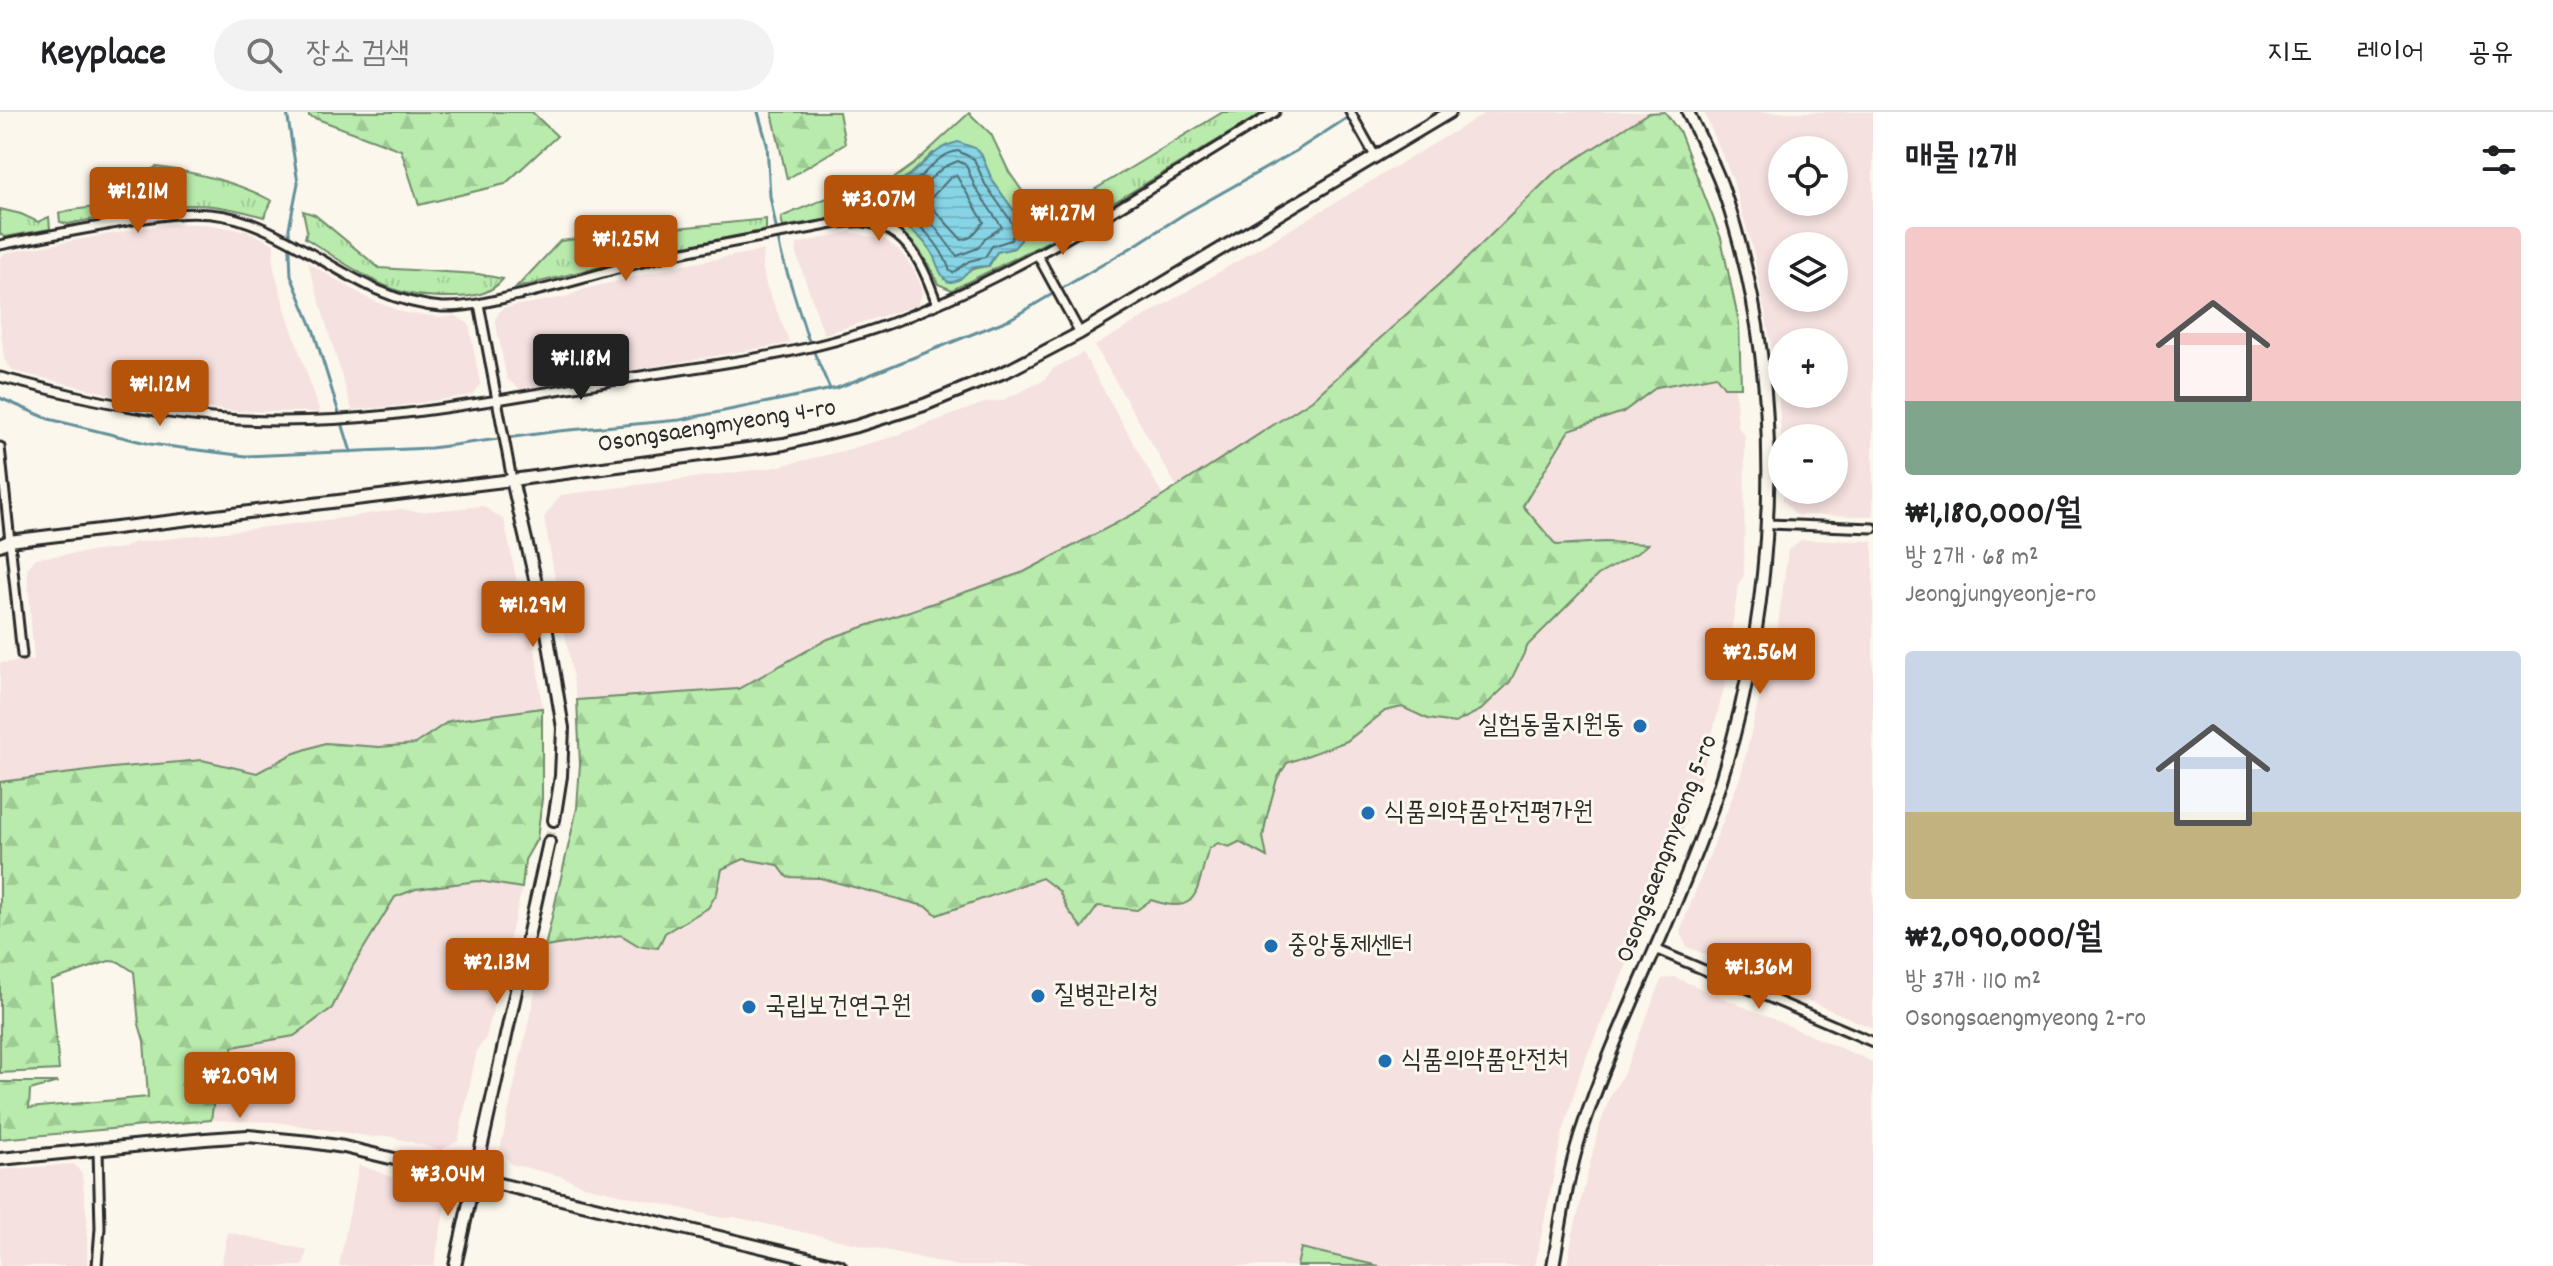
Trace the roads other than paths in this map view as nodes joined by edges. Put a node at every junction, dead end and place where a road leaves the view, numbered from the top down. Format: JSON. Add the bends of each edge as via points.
{"nodes":[{"id":1,"x":1275,"y":112,"type":"edge"},
{"id":2,"x":1350,"y":112,"type":"edge"},
{"id":3,"x":1450,"y":112,"type":"edge"},
{"id":4,"x":1688,"y":112,"type":"edge"},
{"id":5,"x":1375,"y":156,"type":"junction"},
{"id":6,"x":0,"y":245,"type":"edge"},
{"id":7,"x":1039,"y":257,"type":"junction"},
{"id":8,"x":479,"y":304,"type":"junction"},
{"id":9,"x":937,"y":304,"type":"junction"},
{"id":10,"x":1078,"y":328,"type":"junction"},
{"id":11,"x":0,"y":377,"type":"edge"},
{"id":12,"x":498,"y":404,"type":"junction"},
{"id":13,"x":0,"y":447,"type":"edge"},
{"id":14,"x":512,"y":480,"type":"junction"},
{"id":15,"x":1768,"y":524,"type":"junction"},
{"id":16,"x":1873,"y":528,"type":"edge"},
{"id":17,"x":3,"y":541,"type":"edge"},
{"id":18,"x":22,"y":655,"type":"dead end"},
{"id":19,"x":554,"y":820,"type":"tunnel mouth"},
{"id":20,"x":549,"y":842,"type":"tunnel mouth"},
{"id":21,"x":1655,"y":949,"type":"junction"},
{"id":22,"x":1873,"y":1042,"type":"edge"},
{"id":23,"x":98,"y":1150,"type":"junction"},
{"id":24,"x":0,"y":1159,"type":"edge"},
{"id":25,"x":474,"y":1178,"type":"junction"},
{"id":26,"x":97,"y":1266,"type":"edge"},
{"id":27,"x":455,"y":1266,"type":"edge"},
{"id":28,"x":840,"y":1266,"type":"edge"},
{"id":29,"x":1553,"y":1266,"type":"edge"}],
"edges":[{"from":1,"to":7,"type":"street"},
{"from":2,"to":5,"type":"street"},
{"from":3,"to":5,"type":"street","name":"Osongsaengmyeong 4-ro"},
{"from":4,"to":15,"type":"street","name":"Osongsaengmyeong 5-ro","via":[[1722,187],[1760,343]]},
{"from":5,"to":10,"type":"street","name":"Osongsaengmyeong 4-ro"},
{"from":6,"to":8,"type":"street","via":[[189,212],[247,221],[390,296],[444,307]]},
{"from":7,"to":9,"type":"street"},
{"from":7,"to":10,"type":"street"},
{"from":8,"to":9,"type":"street","via":[[658,258],[865,222],[900,237],[914,251]]},
{"from":8,"to":12,"type":"street"},
{"from":9,"to":12,"type":"street","via":[[802,349]]},
{"from":10,"to":14,"type":"street","name":"Osongsaengmyeong 4-ro","via":[[1009,370],[857,426],[784,444]]},
{"from":11,"to":12,"type":"street","via":[[97,401],[213,418],[327,420]]},
{"from":12,"to":14,"type":"street"},
{"from":13,"to":17,"type":"street"},
{"from":14,"to":17,"type":"street","name":"Osongsaengmyeong 4-ro"},
{"from":14,"to":19,"type":"street","via":[[563,728]]},
{"from":15,"to":16,"type":"street"},
{"from":15,"to":21,"type":"street","name":"Osongsaengmyeong 5-ro","via":[[1758,619],[1736,729],[1708,818]]},
{"from":17,"to":18,"type":"street"},
{"from":20,"to":25,"type":"street"},
{"from":21,"to":22,"type":"street"},
{"from":21,"to":29,"type":"street","name":"Osongsaengmyeong 5-ro","via":[[1580,1137]]},
{"from":23,"to":24,"type":"street"},
{"from":23,"to":25,"type":"street","via":[[278,1138],[344,1147]]},
{"from":23,"to":26,"type":"street"},
{"from":25,"to":27,"type":"street"},
{"from":25,"to":28,"type":"street"}]}
